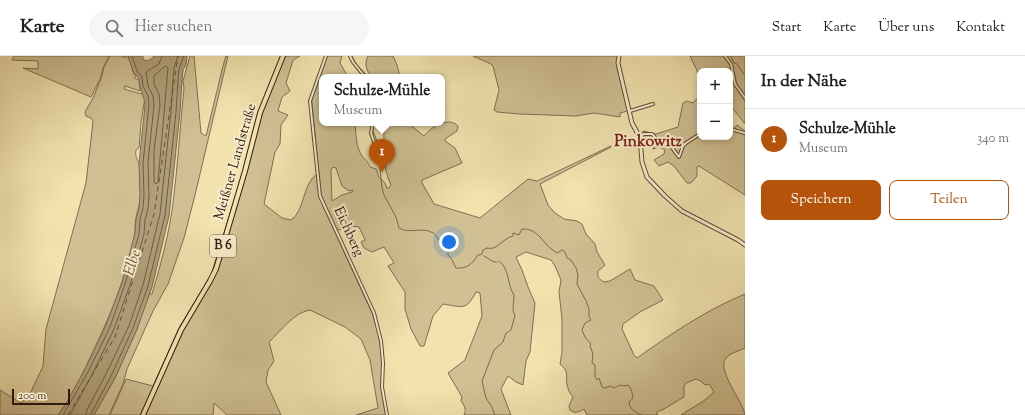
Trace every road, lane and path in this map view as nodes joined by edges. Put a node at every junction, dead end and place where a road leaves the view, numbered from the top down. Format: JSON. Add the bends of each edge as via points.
{"nodes":[{"id":1,"x":283,"y":56,"type":"edge"},
{"id":2,"x":326,"y":56,"type":"edge"},
{"id":3,"x":350,"y":56,"type":"edge"},
{"id":4,"x":620,"y":56,"type":"edge"},
{"id":5,"x":725,"y":56,"type":"edge"},
{"id":6,"x":320,"y":74,"type":"edge"},
{"id":7,"x":362,"y":74,"type":"edge"},
{"id":8,"x":319,"y":76,"type":"edge"},
{"id":9,"x":745,"y":98,"type":"edge"},
{"id":10,"x":653,"y":104,"type":"dead end"},
{"id":11,"x":630,"y":112,"type":"junction"},
{"id":12,"x":372,"y":126,"type":"edge"},
{"id":13,"x":733,"y":130,"type":"edge"},
{"id":14,"x":745,"y":133,"type":"edge"},
{"id":15,"x":641,"y":136,"type":"junction"},
{"id":16,"x":697,"y":136,"type":"edge"},
{"id":17,"x":375,"y":145,"type":"dead end"},
{"id":18,"x":745,"y":245,"type":"edge"},
{"id":19,"x":143,"y":415,"type":"edge"},
{"id":20,"x":387,"y":415,"type":"edge"}],
"edges":[{"from":1,"to":19,"type":"main road","name":"Meißner Landstraße","number":"B 6","via":[[260,113],[216,269],[181,330]]},
{"from":2,"to":6,"type":"street","name":"Eichberg"},
{"from":3,"to":7,"type":"street"},
{"from":4,"to":11,"type":"street","via":[[618,63]]},
{"from":5,"to":9,"type":"street","via":[[731,64],[735,84]]},
{"from":8,"to":20,"type":"street","name":"Eichberg","via":[[310,101],[320,196],[374,313],[381,345],[382,387]]},
{"from":10,"to":11,"type":"street"},
{"from":11,"to":15,"type":"street","via":[[636,132]]},
{"from":12,"to":17,"type":"street","via":[[371,133]]},
{"from":13,"to":14,"type":"street"},
{"from":15,"to":16,"type":"street","via":[[652,134],[660,142],[670,145],[679,157],[683,146]]},
{"from":15,"to":18,"type":"street","via":[[644,169],[649,180],[682,211]]}]}
